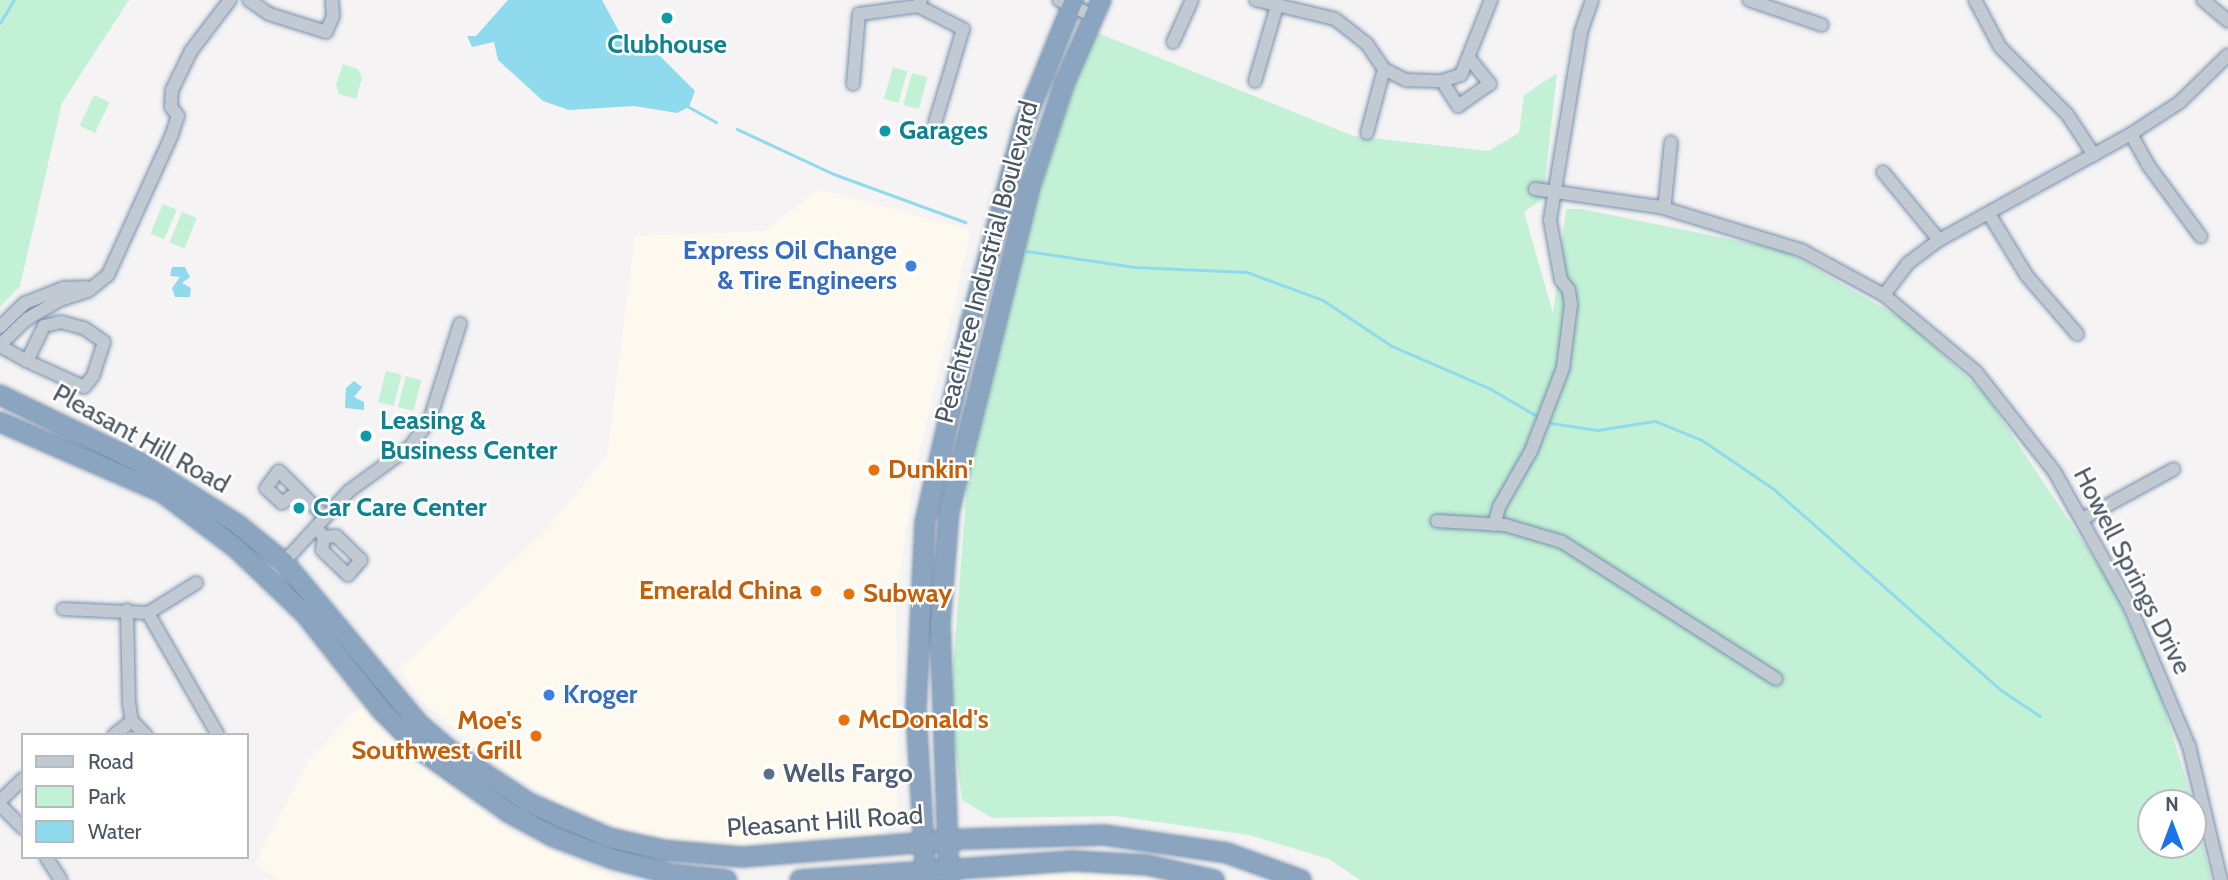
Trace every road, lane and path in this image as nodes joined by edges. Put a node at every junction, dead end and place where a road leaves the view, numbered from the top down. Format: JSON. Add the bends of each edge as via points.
{"nodes":[{"id":1,"x":230,"y":0,"type":"edge"},
{"id":2,"x":249,"y":0,"type":"edge"},
{"id":3,"x":332,"y":0,"type":"edge"},
{"id":4,"x":1047,"y":0,"type":"edge"},
{"id":5,"x":1192,"y":0,"type":"edge"},
{"id":6,"x":1256,"y":0,"type":"edge"},
{"id":7,"x":1491,"y":0,"type":"edge"},
{"id":8,"x":1591,"y":0,"type":"edge"},
{"id":9,"x":1749,"y":0,"type":"edge"},
{"id":10,"x":1975,"y":0,"type":"edge"},
{"id":11,"x":2203,"y":0,"type":"edge"},
{"id":12,"x":1065,"y":1,"type":"edge"},
{"id":13,"x":920,"y":3,"type":"edge"},
{"id":14,"x":1277,"y":6,"type":"junction"},
{"id":15,"x":1097,"y":8,"type":"edge"},
{"id":16,"x":2228,"y":21,"type":"edge"},
{"id":17,"x":1822,"y":25,"type":"dead end"},
{"id":18,"x":1173,"y":42,"type":"dead end"},
{"id":19,"x":2228,"y":55,"type":"edge"},
{"id":20,"x":1469,"y":58,"type":"junction"},
{"id":21,"x":1384,"y":69,"type":"junction"},
{"id":22,"x":1255,"y":81,"type":"dead end"},
{"id":23,"x":1442,"y":81,"type":"junction"},
{"id":24,"x":853,"y":84,"type":"dead end"},
{"id":25,"x":935,"y":123,"type":"dead end"},
{"id":26,"x":1367,"y":133,"type":"dead end"},
{"id":27,"x":2131,"y":134,"type":"junction"},
{"id":28,"x":1671,"y":142,"type":"dead end"},
{"id":29,"x":2094,"y":155,"type":"junction"},
{"id":30,"x":1883,"y":172,"type":"dead end"},
{"id":31,"x":1535,"y":189,"type":"dead end"},
{"id":32,"x":1553,"y":191,"type":"junction"},
{"id":33,"x":1660,"y":207,"type":"junction"},
{"id":34,"x":1989,"y":214,"type":"junction"},
{"id":35,"x":2201,"y":237,"type":"dead end"},
{"id":36,"x":1940,"y":240,"type":"junction"},
{"id":37,"x":94,"y":287,"type":"junction"},
{"id":38,"x":1884,"y":295,"type":"junction"},
{"id":39,"x":460,"y":324,"type":"dead end"},
{"id":40,"x":0,"y":327,"type":"edge"},
{"id":41,"x":2077,"y":334,"type":"dead end"},
{"id":42,"x":0,"y":345,"type":"edge"},
{"id":43,"x":27,"y":361,"type":"junction"},
{"id":44,"x":0,"y":394,"type":"edge"},
{"id":45,"x":0,"y":422,"type":"edge"},
{"id":46,"x":2174,"y":469,"type":"dead end"},
{"id":47,"x":299,"y":491,"type":"junction"},
{"id":48,"x":163,"y":493,"type":"junction"},
{"id":49,"x":325,"y":517,"type":"junction"},
{"id":50,"x":2084,"y":518,"type":"junction"},
{"id":51,"x":1437,"y":521,"type":"dead end"},
{"id":52,"x":1494,"y":525,"type":"junction"},
{"id":53,"x":284,"y":562,"type":"junction"},
{"id":54,"x":196,"y":583,"type":"dead end"},
{"id":55,"x":63,"y":609,"type":"dead end"},
{"id":56,"x":127,"y":610,"type":"junction"},
{"id":57,"x":148,"y":613,"type":"junction"},
{"id":58,"x":1776,"y":679,"type":"dead end"},
{"id":59,"x":132,"y":722,"type":"junction"},
{"id":60,"x":117,"y":733,"type":"edge"},
{"id":61,"x":144,"y":733,"type":"edge"},
{"id":62,"x":217,"y":733,"type":"edge"},
{"id":63,"x":21,"y":781,"type":"edge"},
{"id":64,"x":0,"y":803,"type":"edge"},
{"id":65,"x":21,"y":826,"type":"edge"},
{"id":66,"x":948,"y":840,"type":"junction"},
{"id":67,"x":923,"y":842,"type":"junction"},
{"id":68,"x":2222,"y":856,"type":"edge"},
{"id":69,"x":47,"y":859,"type":"edge"},
{"id":70,"x":949,"y":874,"type":"edge"},
{"id":71,"x":925,"y":875,"type":"edge"},
{"id":72,"x":61,"y":880,"type":"edge"},
{"id":73,"x":727,"y":880,"type":"edge"},
{"id":74,"x":800,"y":880,"type":"edge"},
{"id":75,"x":1213,"y":880,"type":"edge"},
{"id":76,"x":1301,"y":880,"type":"edge"},
{"id":77,"x":2221,"y":880,"type":"edge"}],
"edges":[{"from":1,"to":37,"type":"street","via":[[191,51],[172,90],[171,107],[178,116],[171,137],[108,275]]},
{"from":2,"to":3,"type":"street","via":[[269,15],[326,32],[333,16]]},
{"from":4,"to":12,"type":"street"},
{"from":5,"to":18,"type":"street"},
{"from":6,"to":14,"type":"street"},
{"from":7,"to":20,"type":"street"},
{"from":8,"to":32,"type":"street","via":[[1581,32]]},
{"from":9,"to":17,"type":"street"},
{"from":10,"to":29,"type":"street","via":[[2000,47],[2067,114]]},
{"from":11,"to":16,"type":"street"},
{"from":12,"to":15,"type":"street"},
{"from":12,"to":67,"type":"highway","name":"Peachtree Industrial Boulevard","via":[[1025,121],[970,325],[925,522],[916,711]]},
{"from":13,"to":24,"type":"street","via":[[859,13]]},
{"from":13,"to":25,"type":"street","via":[[962,29]]},
{"from":14,"to":21,"type":"street","via":[[1335,19],[1367,44]]},
{"from":14,"to":22,"type":"street"},
{"from":15,"to":66,"type":"highway","name":"Peachtree Industrial Boulevard","via":[[1030,187],[948,512],[940,624]]},
{"from":19,"to":27,"type":"street","via":[[2180,102]]},
{"from":20,"to":23,"type":"street","via":[[1461,75]]},
{"from":20,"to":23,"type":"street","via":[[1490,84],[1458,106]]},
{"from":21,"to":23,"type":"street","via":[[1406,80]]},
{"from":21,"to":26,"type":"street"},
{"from":27,"to":29,"type":"street"},
{"from":27,"to":35,"type":"street"},
{"from":28,"to":33,"type":"street","via":[[1665,202]]},
{"from":29,"to":34,"type":"street"},
{"from":30,"to":36,"type":"street"},
{"from":31,"to":32,"type":"street","name":"Howell Springs Drive"},
{"from":32,"to":33,"type":"street","name":"Howell Springs Drive"},
{"from":32,"to":52,"type":"street","via":[[1550,219],[1561,280],[1569,290],[1571,305],[1563,368],[1531,451],[1499,507]]},
{"from":33,"to":38,"type":"street","name":"Howell Springs Drive","via":[[1801,250]]},
{"from":34,"to":36,"type":"street"},
{"from":34,"to":41,"type":"street","via":[[2027,276]]},
{"from":36,"to":38,"type":"street","via":[[1907,264]]},
{"from":37,"to":40,"type":"street","via":[[63,288],[25,303]]},
{"from":37,"to":42,"type":"street","via":[[27,319]]},
{"from":38,"to":50,"type":"street","name":"Howell Springs Drive","via":[[1976,372],[2028,433]]},
{"from":39,"to":49,"type":"street","via":[[430,419],[411,446],[349,491]]},
{"from":42,"to":43,"type":"street"},
{"from":43,"to":43,"type":"street","via":[[83,387],[93,376],[104,342],[73,323],[54,323],[44,326]]},
{"from":44,"to":53,"type":"highway","name":"Pleasant Hill Road","via":[[182,486]]},
{"from":45,"to":48,"type":"highway","name":"Pleasant Hill Road"},
{"from":46,"to":50,"type":"street"},
{"from":47,"to":47,"type":"street","via":[[282,503],[266,488],[279,471]]},
{"from":47,"to":49,"type":"street"},
{"from":48,"to":53,"type":"highway","via":[[181,494],[258,551]]},
{"from":48,"to":73,"type":"highway","name":"Pleasant Hill Road","via":[[236,548],[305,614],[381,710],[448,773],[508,812],[581,848],[661,872]]},
{"from":49,"to":53,"type":"street","via":[[320,532]]},
{"from":50,"to":68,"type":"street","name":"Howell Springs Drive","via":[[2178,712]]},
{"from":51,"to":52,"type":"street"},
{"from":52,"to":58,"type":"street","via":[[1562,542]]},
{"from":53,"to":67,"type":"highway","name":"Pleasant Hill Road","via":[[418,723],[472,768],[566,822],[609,838],[714,856],[788,857]]},
{"from":54,"to":57,"type":"street"},
{"from":55,"to":56,"type":"street"},
{"from":56,"to":57,"type":"street"},
{"from":56,"to":59,"type":"street"},
{"from":57,"to":62,"type":"street"},
{"from":59,"to":60,"type":"street"},
{"from":59,"to":61,"type":"street"},
{"from":63,"to":64,"type":"street"},
{"from":64,"to":65,"type":"street"},
{"from":66,"to":67,"type":"highway","name":"Pleasant Hill Road"},
{"from":66,"to":70,"type":"highway","name":"Peachtree Industrial Boulevard"},
{"from":66,"to":76,"type":"highway","name":"Pleasant Hill Road","via":[[1078,834],[1133,837],[1227,853]]},
{"from":67,"to":71,"type":"highway","name":"Peachtree Industrial Boulevard"},
{"from":68,"to":77,"type":"street","name":"Howell Springs Drive"},
{"from":69,"to":72,"type":"street"},
{"from":70,"to":71,"type":"highway","name":"Pleasant Hill Road"},
{"from":70,"to":75,"type":"highway","name":"Pleasant Hill Road","via":[[1097,861],[1157,867]]},
{"from":71,"to":74,"type":"highway","name":"Pleasant Hill Road"}]}
